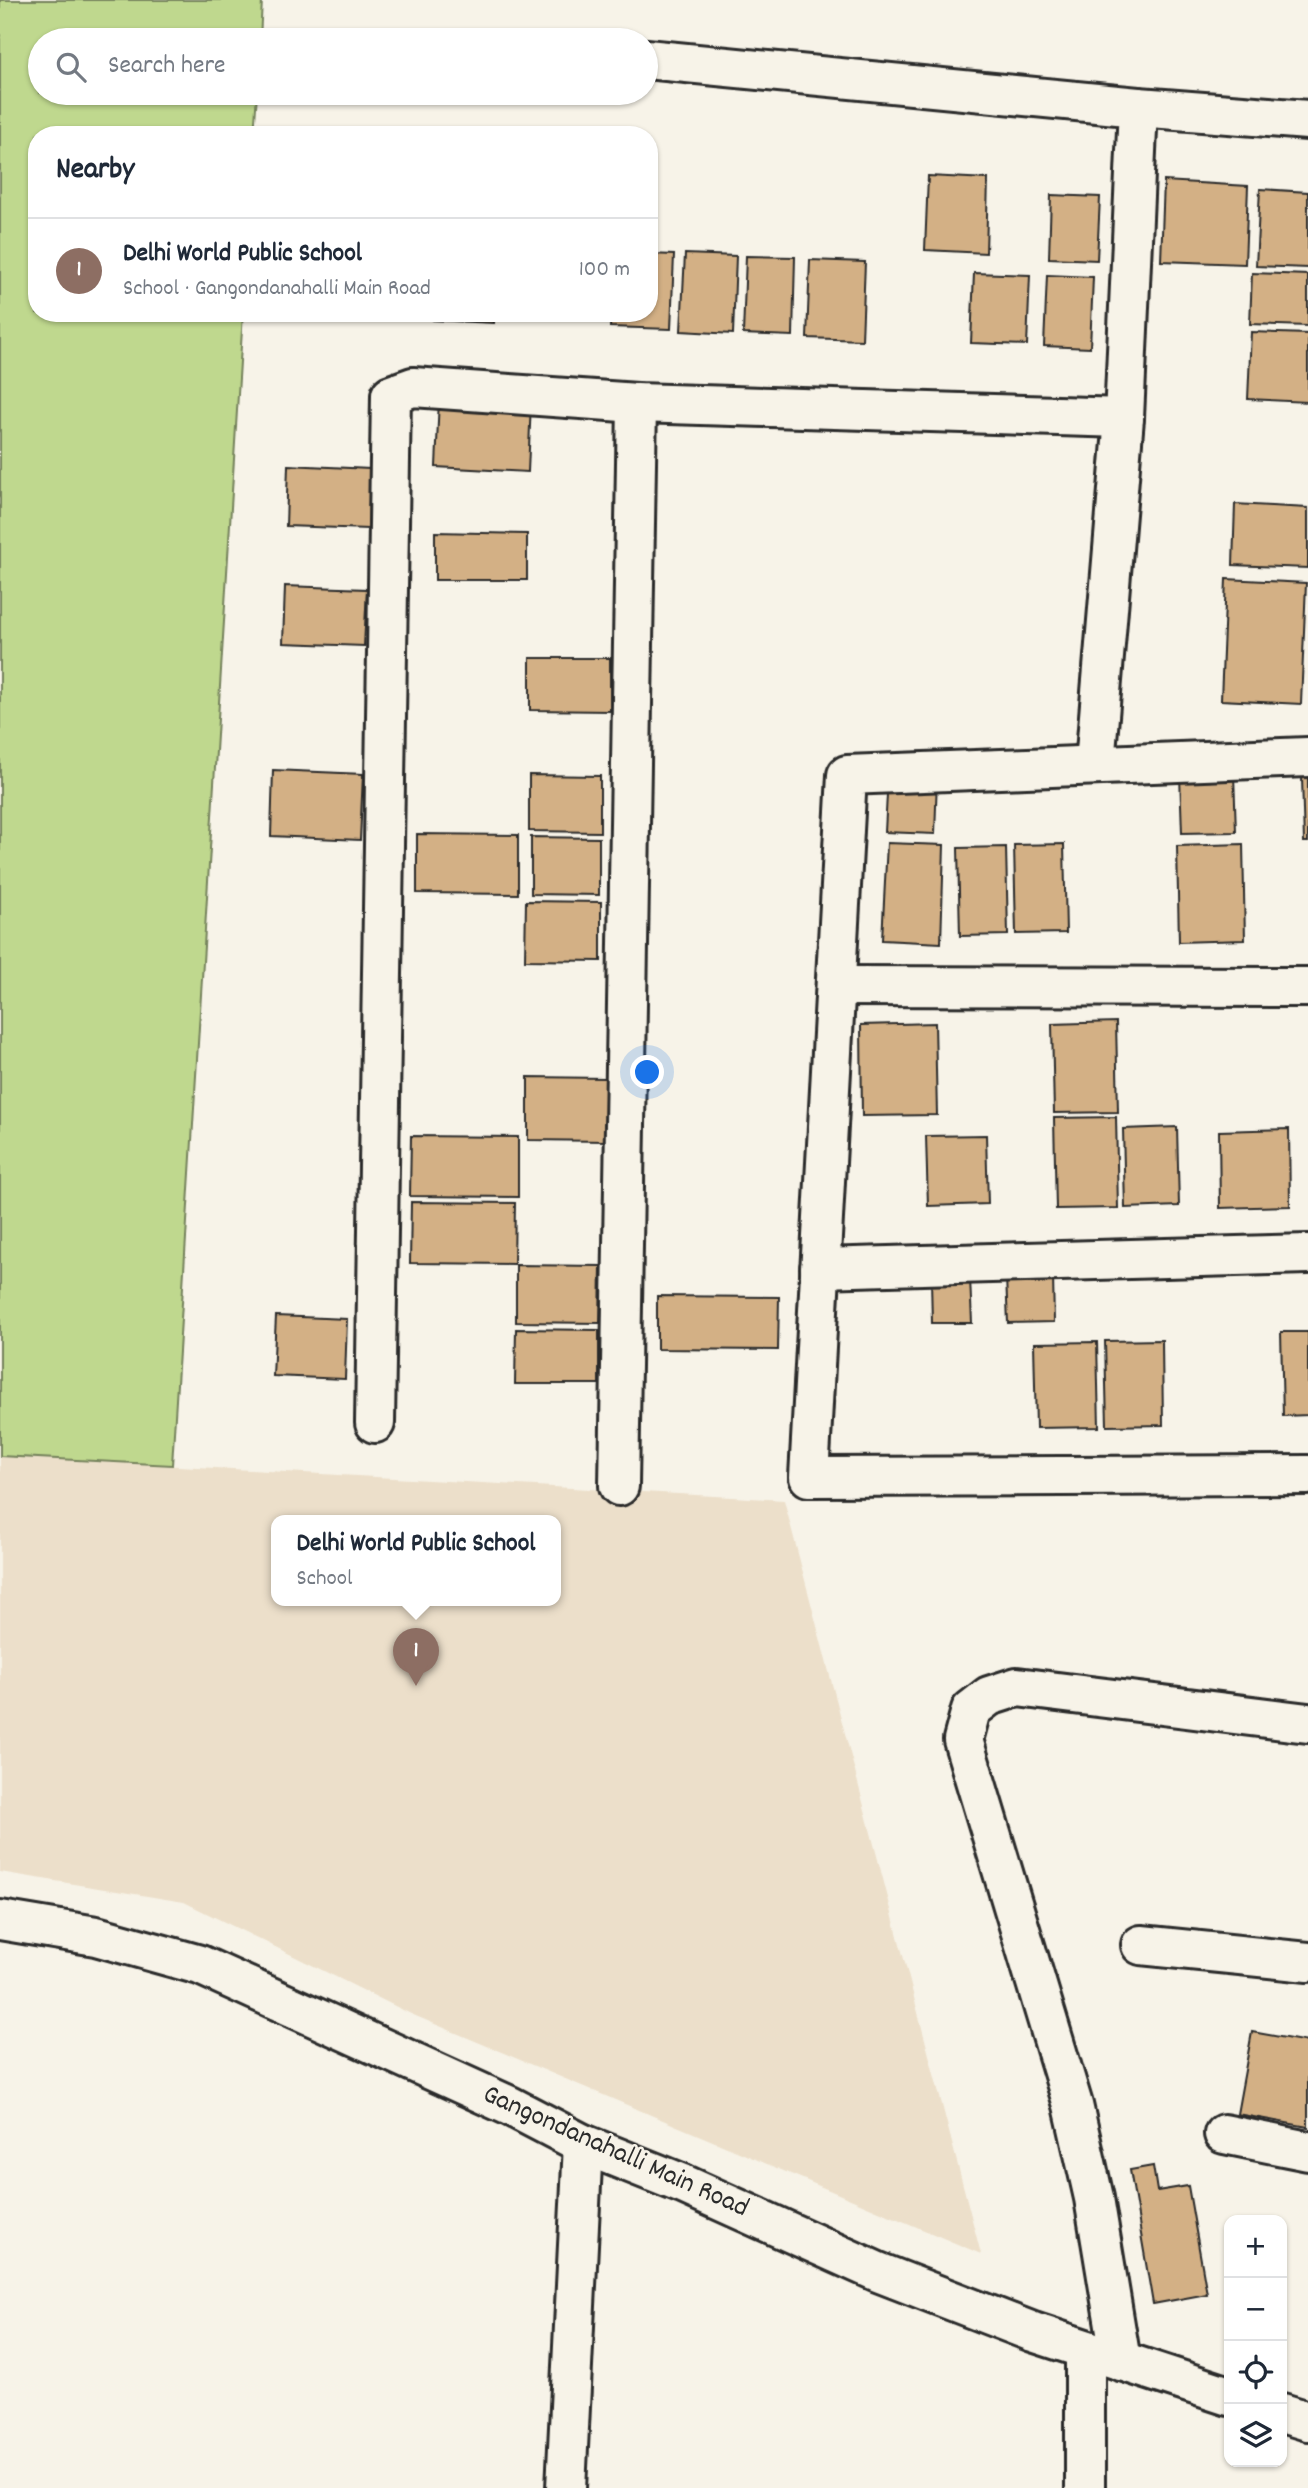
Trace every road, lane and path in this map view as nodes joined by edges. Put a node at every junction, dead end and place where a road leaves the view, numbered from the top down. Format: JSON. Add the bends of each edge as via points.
{"nodes":[{"id":1,"x":658,"y":61,"type":"edge"},
{"id":2,"x":1139,"y":107,"type":"junction"},
{"id":3,"x":1308,"y":120,"type":"edge"},
{"id":4,"x":637,"y":403,"type":"junction"},
{"id":5,"x":1124,"y":418,"type":"junction"},
{"id":6,"x":1308,"y":757,"type":"edge"},
{"id":7,"x":1095,"y":764,"type":"junction"},
{"id":8,"x":836,"y":986,"type":"junction"},
{"id":9,"x":1308,"y":987,"type":"edge"},
{"id":10,"x":1308,"y":1254,"type":"edge"},
{"id":11,"x":820,"y":1269,"type":"junction"},
{"id":12,"x":375,"y":1423,"type":"dead end"},
{"id":13,"x":1308,"y":1475,"type":"edge"},
{"id":14,"x":618,"y":1486,"type":"dead end"},
{"id":15,"x":1308,"y":1723,"type":"edge"},
{"id":16,"x":0,"y":1920,"type":"edge"},
{"id":17,"x":1141,"y":1945,"type":"dead end"},
{"id":18,"x":1308,"y":1962,"type":"edge"},
{"id":19,"x":1224,"y":2134,"type":"dead end"},
{"id":20,"x":583,"y":2144,"type":"junction"},
{"id":21,"x":1308,"y":2151,"type":"edge"},
{"id":22,"x":1085,"y":2351,"type":"junction"},
{"id":23,"x":1121,"y":2361,"type":"junction"},
{"id":24,"x":1224,"y":2394,"type":"edge"},
{"id":25,"x":1287,"y":2415,"type":"edge"},
{"id":26,"x":1308,"y":2421,"type":"edge"},
{"id":27,"x":566,"y":2488,"type":"edge"},
{"id":28,"x":1085,"y":2488,"type":"edge"}],
"edges":[{"from":1,"to":2,"type":"street"},
{"from":2,"to":3,"type":"street"},
{"from":2,"to":5,"type":"street"},
{"from":4,"to":5,"type":"street"},
{"from":4,"to":12,"type":"street","via":[[413,387],[391,395]]},
{"from":4,"to":14,"type":"street"},
{"from":5,"to":7,"type":"street"},
{"from":6,"to":7,"type":"street"},
{"from":7,"to":8,"type":"street","via":[[847,775]]},
{"from":8,"to":9,"type":"street"},
{"from":8,"to":11,"type":"street"},
{"from":10,"to":11,"type":"street"},
{"from":11,"to":13,"type":"street","via":[[808,1477]]},
{"from":15,"to":23,"type":"street","via":[[1017,1687],[989,1696],[971,1710],[963,1740],[1073,2105],[1094,2198]]},
{"from":16,"to":20,"type":"street","name":"Gangondanahalli Main Road","via":[[96,1936],[200,1965],[510,2106]]},
{"from":17,"to":18,"type":"street"},
{"from":19,"to":21,"type":"street"},
{"from":20,"to":22,"type":"street","name":"Gangondanahalli Main Road","via":[[878,2272]]},
{"from":20,"to":27,"type":"street"},
{"from":22,"to":23,"type":"street","name":"Gangondanahalli Main Road"},
{"from":22,"to":28,"type":"street"},
{"from":23,"to":24,"type":"street","name":"Gangondanahalli Main Road"},
{"from":25,"to":26,"type":"street"}]}
